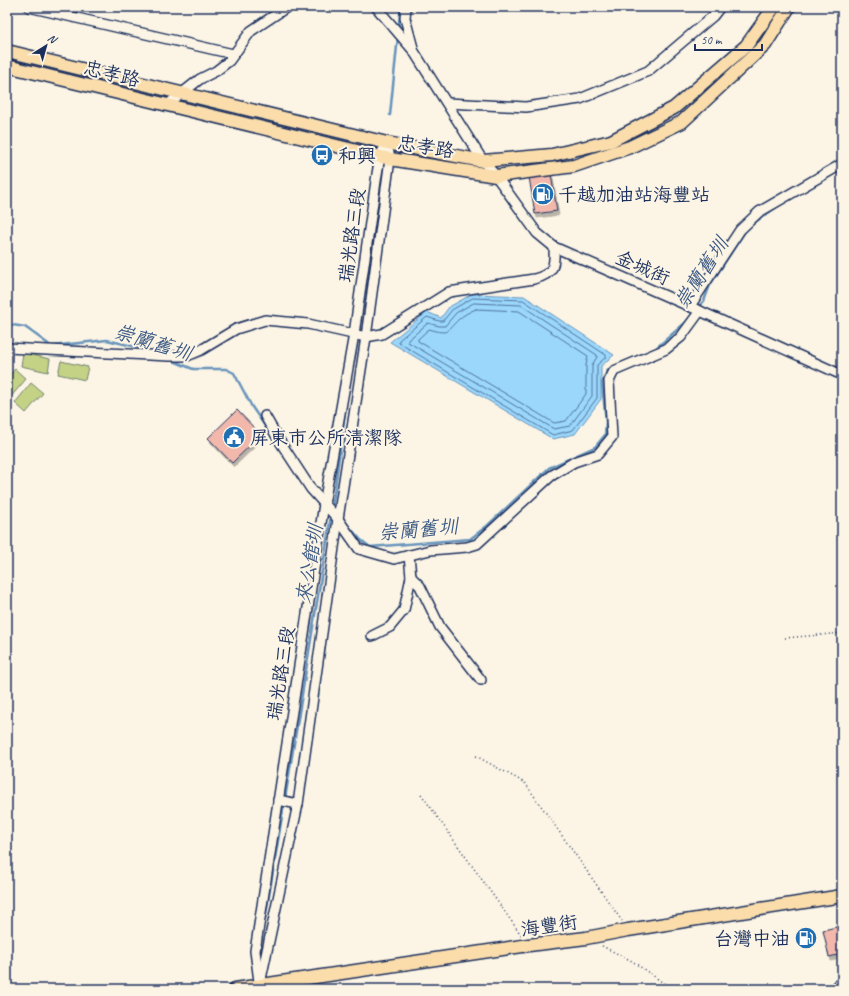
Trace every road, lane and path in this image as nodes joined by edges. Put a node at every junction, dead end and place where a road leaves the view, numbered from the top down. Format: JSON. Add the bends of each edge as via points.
{"nodes":[{"id":1,"x":29,"y":7,"type":"edge"},
{"id":2,"x":287,"y":7,"type":"edge"},
{"id":3,"x":376,"y":7,"type":"edge"},
{"id":4,"x":406,"y":7,"type":"edge"},
{"id":5,"x":720,"y":7,"type":"edge"},
{"id":6,"x":774,"y":7,"type":"edge"},
{"id":7,"x":789,"y":7,"type":"edge"},
{"id":8,"x":752,"y":37,"type":"junction"},
{"id":9,"x":765,"y":45,"type":"junction"},
{"id":10,"x":414,"y":50,"type":"junction"},
{"id":11,"x":7,"y":51,"type":"edge"},
{"id":12,"x":233,"y":54,"type":"junction"},
{"id":13,"x":32,"y":57,"type":"junction"},
{"id":14,"x":7,"y":66,"type":"edge"},
{"id":15,"x":29,"y":71,"type":"junction"},
{"id":16,"x":181,"y":94,"type":"junction"},
{"id":17,"x":447,"y":103,"type":"junction"},
{"id":18,"x":168,"y":105,"type":"junction"},
{"id":19,"x":387,"y":143,"type":"junction"},
{"id":20,"x":385,"y":158,"type":"junction"},
{"id":21,"x":483,"y":161,"type":"junction"},
{"id":22,"x":842,"y":164,"type":"edge"},
{"id":23,"x":496,"y":176,"type":"junction"},
{"id":24,"x":554,"y":247,"type":"junction"},
{"id":25,"x":690,"y":306,"type":"junction"},
{"id":26,"x":700,"y":311,"type":"junction"},
{"id":27,"x":354,"y":334,"type":"junction"},
{"id":28,"x":366,"y":337,"type":"junction"},
{"id":29,"x":7,"y":348,"type":"edge"},
{"id":30,"x":842,"y":375,"type":"edge"},
{"id":31,"x":265,"y":416,"type":"dead end"},
{"id":32,"x":324,"y":504,"type":"junction"},
{"id":33,"x":338,"y":519,"type":"junction"},
{"id":34,"x":409,"y":555,"type":"junction"},
{"id":35,"x":411,"y":577,"type":"junction"},
{"id":36,"x":842,"y":633,"type":"edge"},
{"id":37,"x":372,"y":636,"type":"dead end"},
{"id":38,"x":785,"y":638,"type":"dead end"},
{"id":39,"x":481,"y":680,"type":"dead end"},
{"id":40,"x":476,"y":756,"type":"dead end"},
{"id":41,"x":421,"y":794,"type":"dead end"},
{"id":42,"x":278,"y":800,"type":"junction"},
{"id":43,"x":298,"y":804,"type":"junction"},
{"id":44,"x":842,"y":896,"type":"edge"},
{"id":45,"x":628,"y":930,"type":"junction"},
{"id":46,"x":586,"y":938,"type":"junction"},
{"id":47,"x":529,"y":945,"type":"junction"},
{"id":48,"x":842,"y":981,"type":"edge"},
{"id":49,"x":285,"y":985,"type":"edge"},
{"id":50,"x":260,"y":987,"type":"edge"},
{"id":51,"x":234,"y":989,"type":"edge"},
{"id":52,"x":672,"y":989,"type":"edge"},
{"id":53,"x":835,"y":989,"type":"edge"}],
"edges":[{"from":1,"to":12,"type":"street"},
{"from":2,"to":12,"type":"street","via":[[251,31]]},
{"from":3,"to":10,"type":"street"},
{"from":4,"to":10,"type":"street","via":[[405,18]]},
{"from":5,"to":17,"type":"street","via":[[714,16],[648,71],[580,99],[526,107]]},
{"from":6,"to":8,"type":"main road","name":"忠孝路"},
{"from":7,"to":9,"type":"main road","name":"忠孝路"},
{"from":8,"to":9,"type":"main road"},
{"from":8,"to":21,"type":"main road","name":"忠孝路","via":[[746,46],[674,108],[610,141],[552,155]]},
{"from":9,"to":23,"type":"main road","name":"忠孝路","via":[[682,122],[630,147],[574,166]]},
{"from":10,"to":17,"type":"street","name":"金城街"},
{"from":11,"to":13,"type":"main road","name":"忠孝路"},
{"from":12,"to":16,"type":"street","via":[[216,71],[200,78]]},
{"from":13,"to":15,"type":"main road"},
{"from":13,"to":16,"type":"main road","name":"忠孝路"},
{"from":14,"to":15,"type":"main road","name":"忠孝路"},
{"from":15,"to":18,"type":"main road","name":"忠孝路"},
{"from":16,"to":18,"type":"street"},
{"from":16,"to":19,"type":"main road","name":"忠孝路"},
{"from":17,"to":21,"type":"street","name":"金城街"},
{"from":18,"to":20,"type":"main road","name":"忠孝路"},
{"from":19,"to":20,"type":"street","name":"瑞光路三段"},
{"from":19,"to":21,"type":"main road","name":"忠孝路"},
{"from":20,"to":23,"type":"main road","name":"忠孝路"},
{"from":20,"to":27,"type":"street","name":"瑞光路三段"},
{"from":20,"to":28,"type":"street","name":"瑞光路三段"},
{"from":21,"to":23,"type":"street","name":"金城街"},
{"from":22,"to":25,"type":"street","via":[[759,212],[740,230]]},
{"from":23,"to":24,"type":"street","name":"金城街","via":[[536,233]]},
{"from":24,"to":25,"type":"street","name":"金城街"},
{"from":24,"to":28,"type":"street","via":[[555,263],[553,269],[545,276],[449,292],[382,334]]},
{"from":25,"to":26,"type":"street","name":"金城街"},
{"from":26,"to":30,"type":"street","name":"金城街"},
{"from":26,"to":34,"type":"street","via":[[681,337],[666,349],[614,371],[610,381],[612,437],[598,454],[574,462],[551,476],[477,544]]},
{"from":27,"to":28,"type":"street"},
{"from":27,"to":29,"type":"street","via":[[308,324],[264,320],[236,329],[187,356]]},
{"from":27,"to":32,"type":"street","name":"瑞光路三段"},
{"from":28,"to":33,"type":"street","name":"瑞光路三段"},
{"from":31,"to":32,"type":"street","via":[[311,489]]},
{"from":32,"to":33,"type":"street"},
{"from":32,"to":42,"type":"street","name":"瑞光路三段"},
{"from":33,"to":34,"type":"street","via":[[359,549],[394,559]]},
{"from":33,"to":43,"type":"street","name":"瑞光路三段"},
{"from":34,"to":35,"type":"street"},
{"from":35,"to":37,"type":"street","via":[[404,610],[390,627]]},
{"from":35,"to":39,"type":"street","via":[[420,586],[440,627]]},
{"from":36,"to":38,"type":"path"},
{"from":40,"to":45,"type":"path","via":[[525,783]]},
{"from":41,"to":47,"type":"path"},
{"from":42,"to":43,"type":"street"},
{"from":42,"to":50,"type":"street","name":"瑞光路三段","via":[[255,951]]},
{"from":43,"to":50,"type":"street","name":"瑞光路三段"},
{"from":44,"to":45,"type":"main road","name":"海豐街"},
{"from":45,"to":46,"type":"main road","name":"海豐街"},
{"from":46,"to":47,"type":"main road","name":"海豐街"},
{"from":46,"to":52,"type":"path","via":[[632,961]]},
{"from":47,"to":49,"type":"main road","name":"海豐街"},
{"from":48,"to":53,"type":"street"},
{"from":49,"to":50,"type":"main road","name":"海豐街"},
{"from":50,"to":51,"type":"main road","name":"海豐街"}]}
